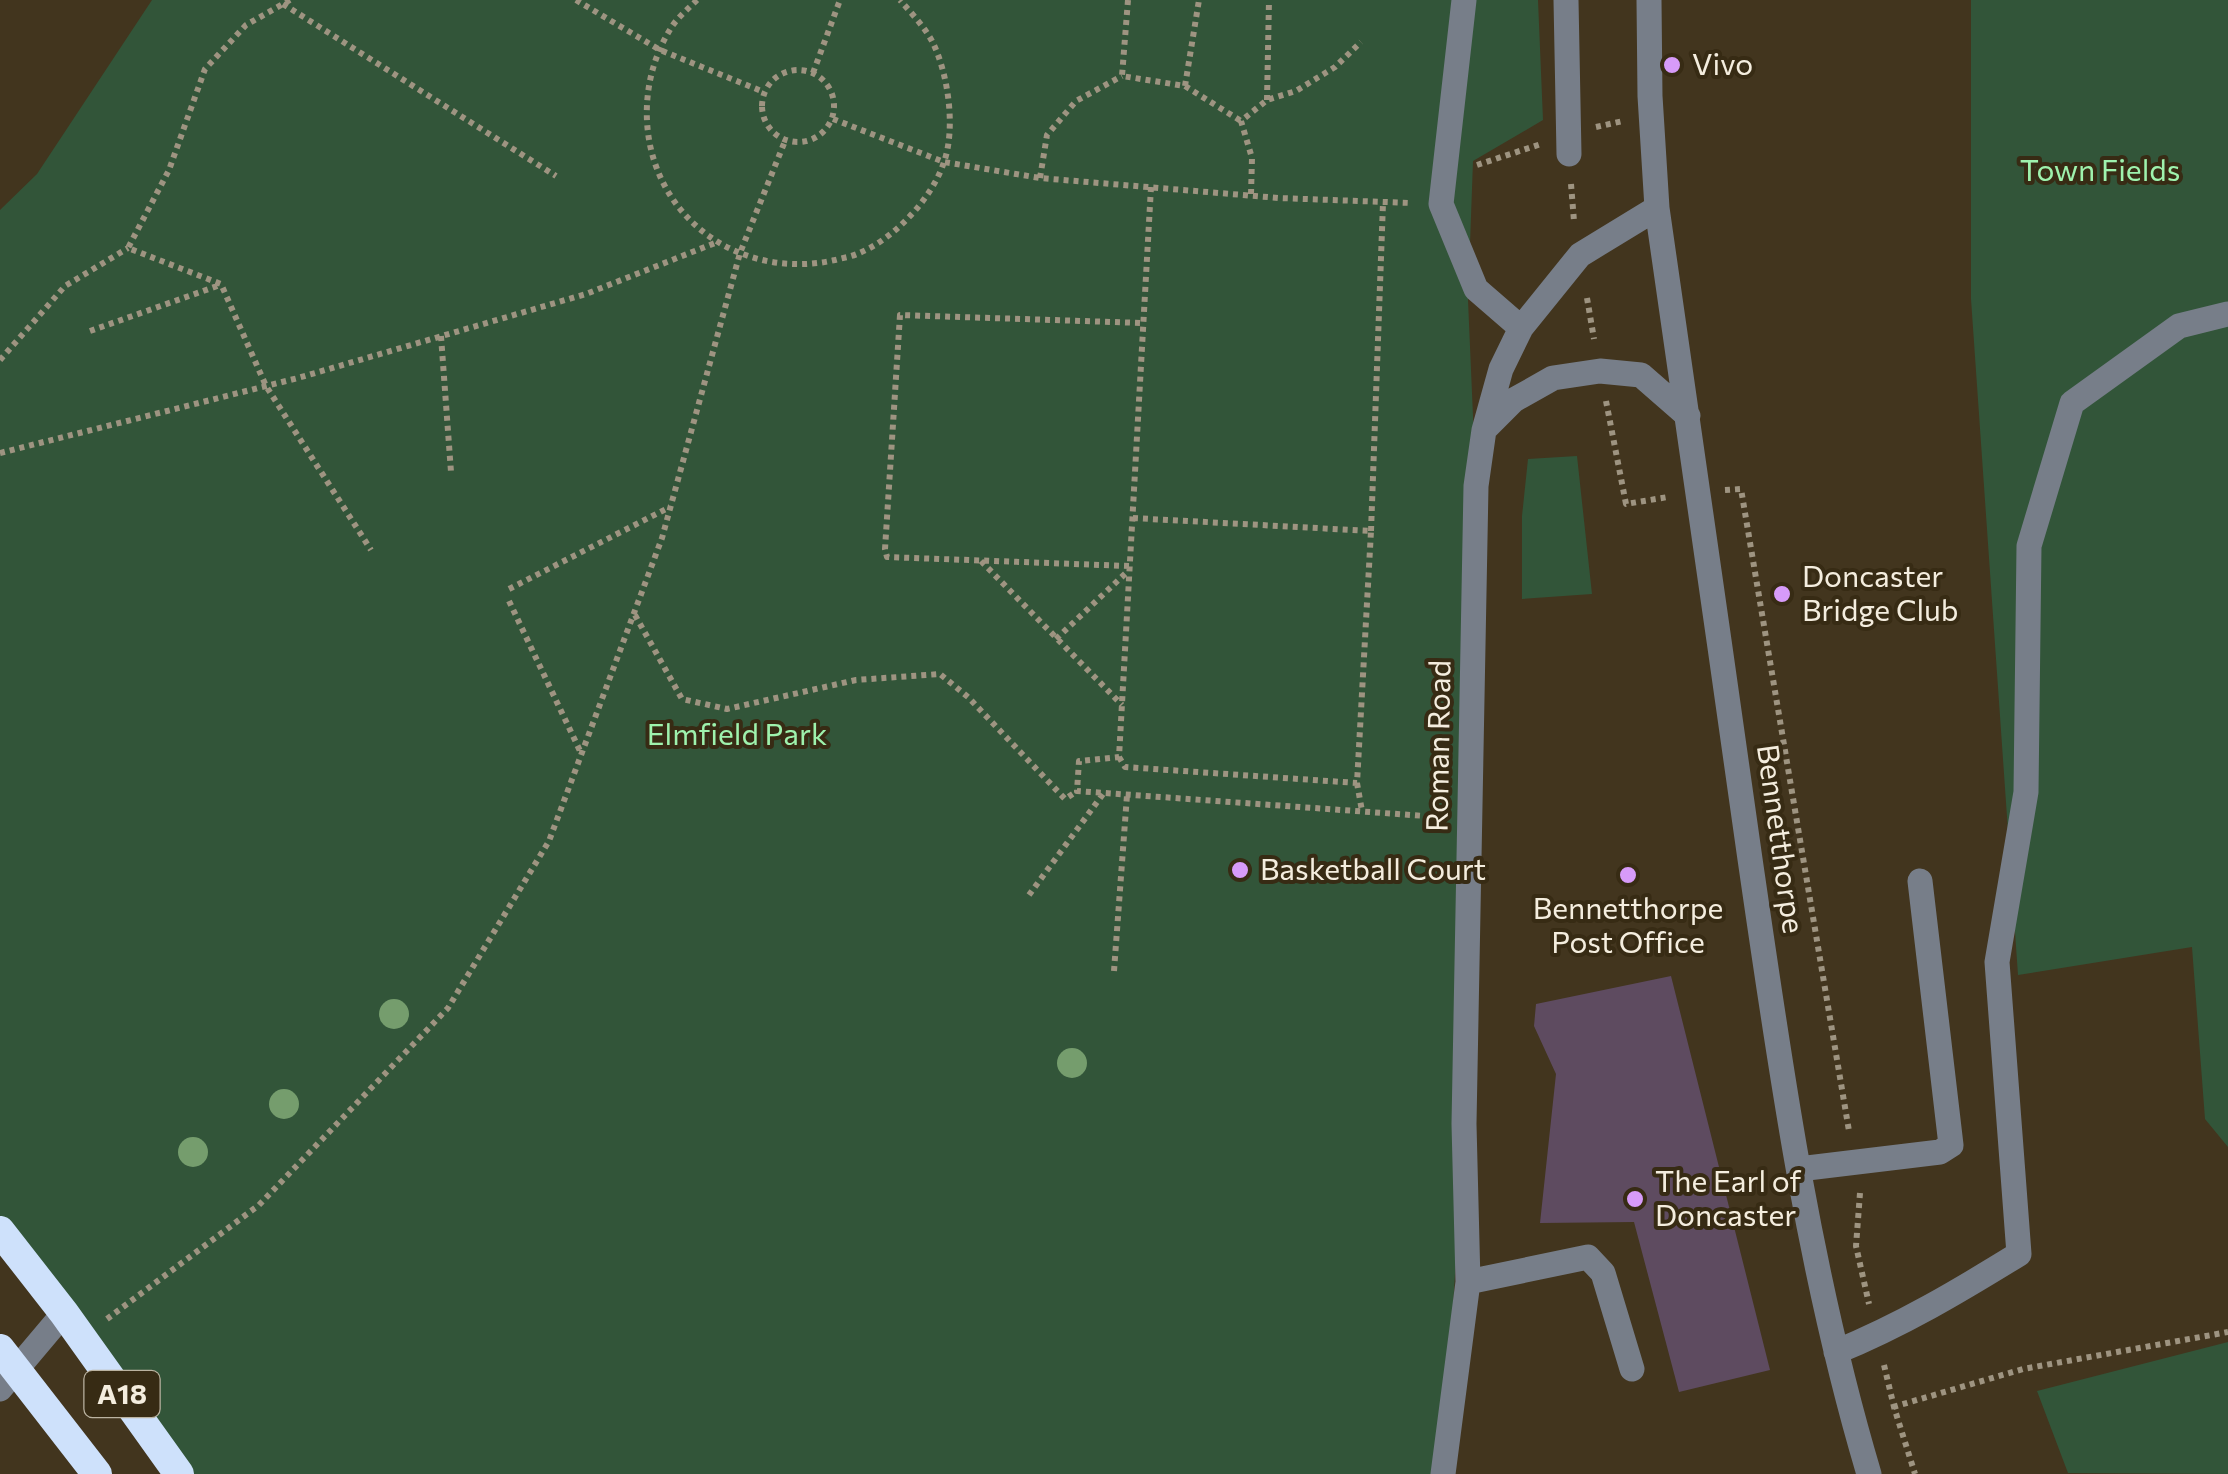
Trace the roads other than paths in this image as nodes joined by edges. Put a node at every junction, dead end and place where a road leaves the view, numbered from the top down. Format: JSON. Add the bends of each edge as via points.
{"nodes":[{"id":1,"x":1464,"y":0,"type":"edge"},
{"id":2,"x":1566,"y":0,"type":"edge"},
{"id":3,"x":1648,"y":0,"type":"edge"},
{"id":4,"x":1569,"y":154,"type":"dead end"},
{"id":5,"x":1657,"y":208,"type":"junction"},
{"id":6,"x":2228,"y":314,"type":"edge"},
{"id":7,"x":1520,"y":328,"type":"junction"},
{"id":8,"x":1688,"y":416,"type":"junction"},
{"id":9,"x":1484,"y":430,"type":"junction"},
{"id":10,"x":1920,"y":882,"type":"dead end"},
{"id":11,"x":1799,"y":1169,"type":"junction"},
{"id":12,"x":0,"y":1231,"type":"edge"},
{"id":13,"x":1468,"y":1282,"type":"junction"},
{"id":14,"x":73,"y":1326,"type":"junction"},
{"id":15,"x":1836,"y":1352,"type":"junction"},
{"id":16,"x":1632,"y":1368,"type":"dead end"},
{"id":17,"x":5,"y":1369,"type":"edge"},
{"id":18,"x":96,"y":1474,"type":"edge"},
{"id":19,"x":180,"y":1474,"type":"edge"},
{"id":20,"x":1442,"y":1474,"type":"edge"},
{"id":21,"x":1869,"y":1474,"type":"edge"}],
"edges":[{"from":1,"to":7,"type":"street","via":[[1441,204],[1476,289]]},
{"from":2,"to":4,"type":"street"},
{"from":3,"to":5,"type":"street","name":"Bennetthorpe"},
{"from":5,"to":7,"type":"street","name":"Roman Road","via":[[1580,255]]},
{"from":5,"to":8,"type":"street","name":"Bennetthorpe"},
{"from":6,"to":15,"type":"street","via":[[2178,326],[2072,403],[2029,546],[2026,792],[1997,962],[2019,1254],[1928,1310]]},
{"from":7,"to":9,"type":"street","name":"Roman Road"},
{"from":8,"to":9,"type":"street","via":[[1642,375],[1600,371],[1554,378],[1514,400]]},
{"from":8,"to":11,"type":"street","name":"Bennetthorpe"},
{"from":9,"to":13,"type":"street","name":"Roman Road","via":[[1476,486],[1464,1124]]},
{"from":10,"to":11,"type":"street","via":[[1951,1145],[1940,1152]]},
{"from":11,"to":15,"type":"street","name":"Bennetthorpe"},
{"from":12,"to":14,"type":"highway","number":"A18"},
{"from":13,"to":16,"type":"street","via":[[1588,1257],[1604,1273]]},
{"from":13,"to":20,"type":"street","name":"Roman Road"},
{"from":14,"to":17,"type":"street"},
{"from":14,"to":19,"type":"highway","number":"A18"},
{"from":15,"to":21,"type":"street","name":"Bennetthorpe"},
{"from":17,"to":18,"type":"highway","number":"A18"}]}
